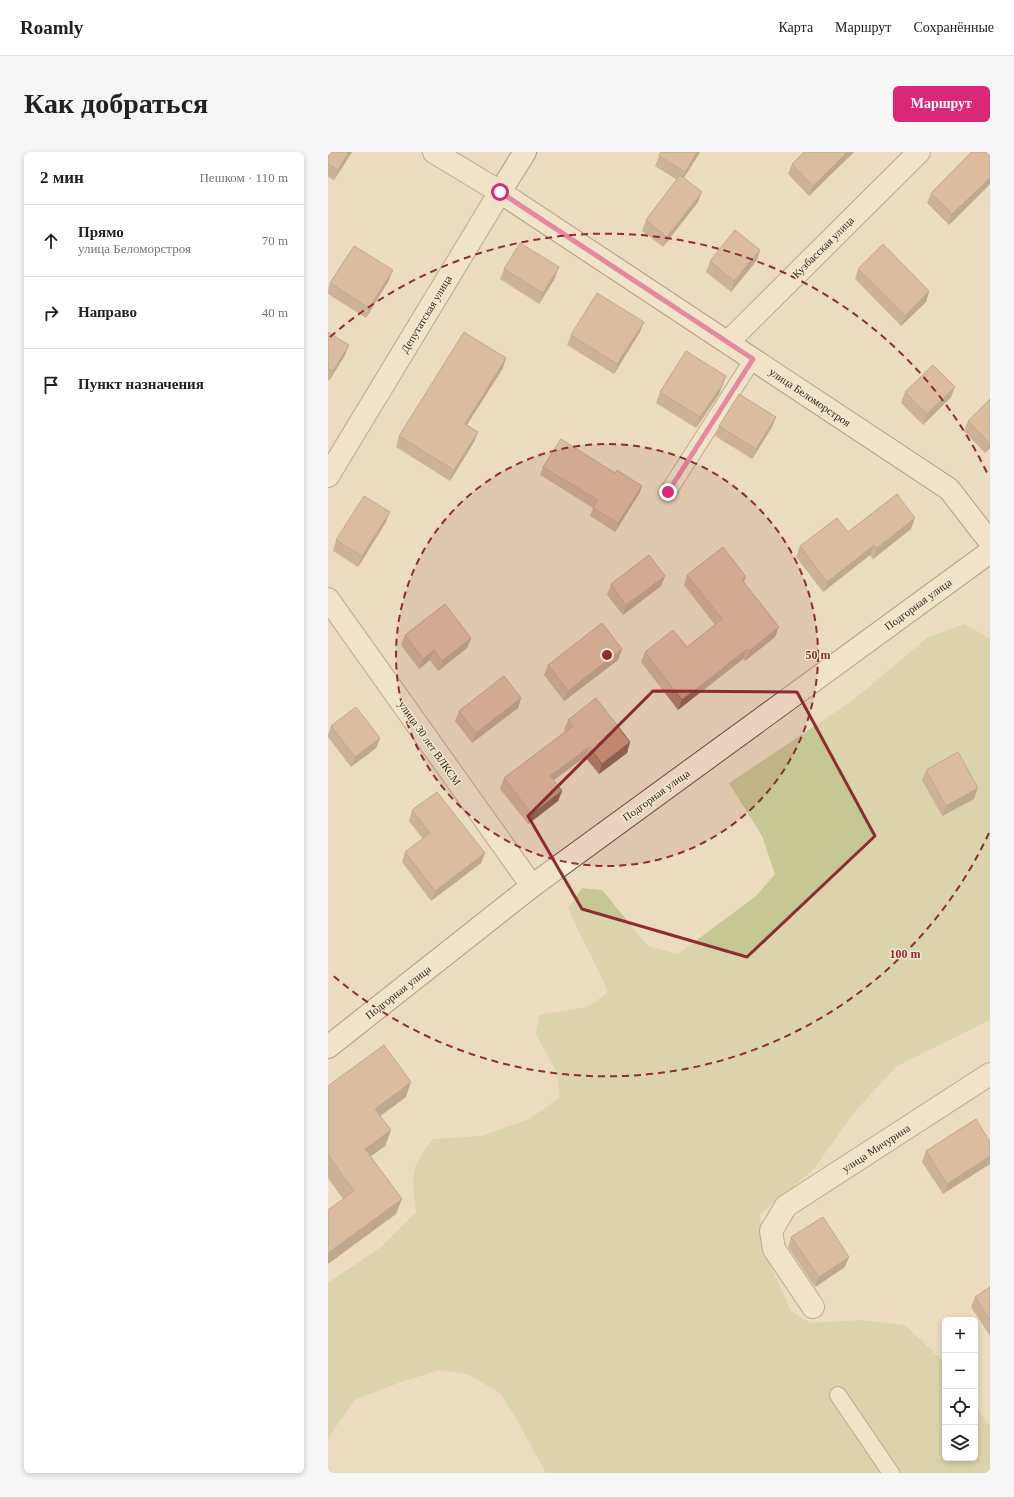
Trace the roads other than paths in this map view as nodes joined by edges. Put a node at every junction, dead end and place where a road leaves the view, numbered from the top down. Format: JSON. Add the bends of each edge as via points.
{"nodes":[{"id":1,"x":434,"y":152,"type":"edge"},
{"id":2,"x":525,"y":152,"type":"edge"},
{"id":3,"x":919,"y":152,"type":"edge"},
{"id":4,"x":500,"y":192,"type":"junction"},
{"id":5,"x":728,"y":342,"type":"junction"},
{"id":6,"x":753,"y":359,"type":"junction"},
{"id":7,"x":328,"y":476,"type":"edge"},
{"id":8,"x":668,"y":492,"type":"dead end"},
{"id":9,"x":990,"y":542,"type":"edge"},
{"id":10,"x":990,"y":552,"type":"edge"},
{"id":11,"x":328,"y":600,"type":"edge"},
{"id":12,"x":532,"y":886,"type":"junction"},
{"id":13,"x":328,"y":1047,"type":"edge"},
{"id":14,"x":990,"y":1074,"type":"edge"},
{"id":15,"x":812,"y":1307,"type":"dead end"},
{"id":16,"x":838,"y":1395,"type":"dead end"},
{"id":17,"x":891,"y":1473,"type":"edge"}],
"edges":[{"from":1,"to":4,"type":"street","name":"улица Беломорстроя"},
{"from":2,"to":4,"type":"street","name":"Депутатская улица"},
{"from":3,"to":5,"type":"street","name":"Кузбасская улица"},
{"from":4,"to":5,"type":"street","name":"улица Беломорстроя"},
{"from":4,"to":7,"type":"street","name":"Депутатская улица"},
{"from":5,"to":6,"type":"street","name":"улица Беломорстроя"},
{"from":6,"to":8,"type":"lane"},
{"from":6,"to":9,"type":"street","name":"улица Беломорстроя","via":[[949,489]]},
{"from":10,"to":12,"type":"street","name":"Подгорная улица"},
{"from":11,"to":12,"type":"street","name":"улица 30 лет ВЛКСМ"},
{"from":12,"to":13,"type":"street","name":"Подгорная улица"},
{"from":14,"to":15,"type":"street","name":"улица Мичурина","via":[[786,1206],[771,1231],[774,1249]]},
{"from":16,"to":17,"type":"lane"}]}
